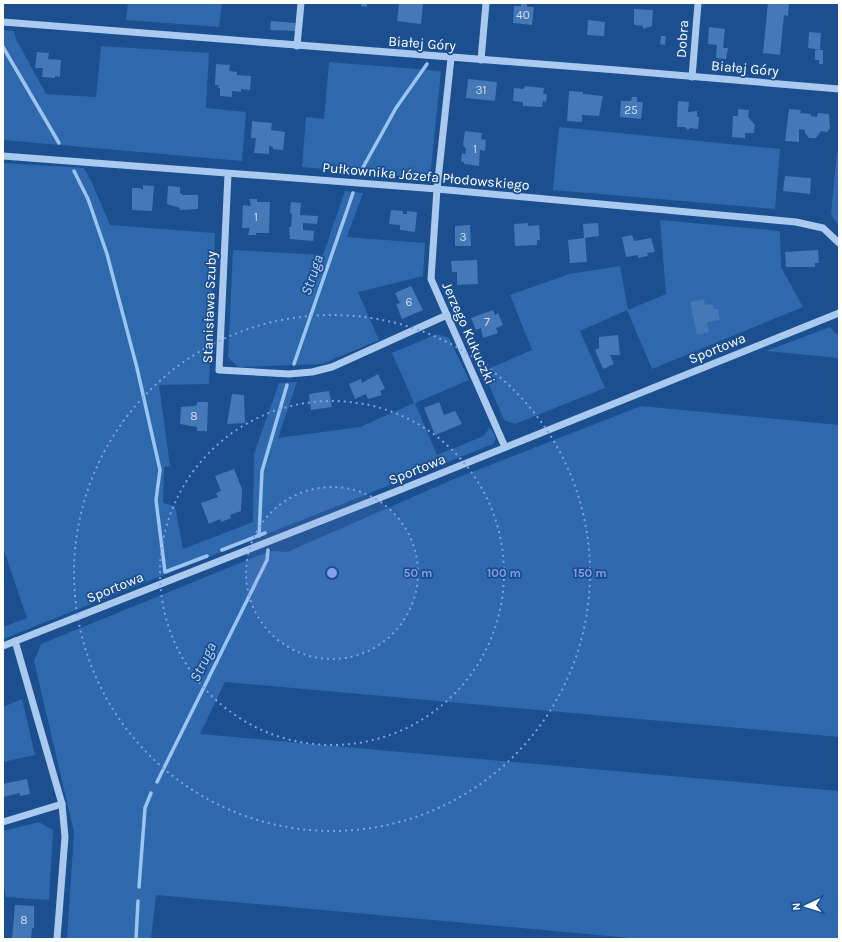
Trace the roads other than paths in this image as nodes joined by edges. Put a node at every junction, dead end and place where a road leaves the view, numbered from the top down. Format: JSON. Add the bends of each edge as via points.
{"nodes":[{"id":1,"x":301,"y":3,"type":"edge"},
{"id":2,"x":486,"y":3,"type":"edge"},
{"id":3,"x":698,"y":3,"type":"edge"},
{"id":4,"x":3,"y":22,"type":"edge"},
{"id":5,"x":297,"y":46,"type":"junction"},
{"id":6,"x":451,"y":58,"type":"junction"},
{"id":7,"x":481,"y":60,"type":"junction"},
{"id":8,"x":692,"y":77,"type":"junction"},
{"id":9,"x":839,"y":89,"type":"edge"},
{"id":10,"x":3,"y":156,"type":"edge"},
{"id":11,"x":228,"y":174,"type":"junction"},
{"id":12,"x":437,"y":189,"type":"junction"},
{"id":13,"x":839,"y":243,"type":"edge"},
{"id":14,"x":839,"y":314,"type":"edge"},
{"id":15,"x":447,"y":315,"type":"junction"},
{"id":16,"x":505,"y":447,"type":"junction"},
{"id":17,"x":15,"y":641,"type":"junction"},
{"id":18,"x":3,"y":646,"type":"edge"},
{"id":19,"x":62,"y":804,"type":"junction"},
{"id":20,"x":3,"y":822,"type":"edge"},
{"id":21,"x":57,"y":939,"type":"edge"}],
"edges":[{"from":1,"to":5,"type":"street"},
{"from":2,"to":7,"type":"street"},
{"from":3,"to":8,"type":"street","name":"Dobra"},
{"from":4,"to":5,"type":"street","name":"Białej Góry"},
{"from":5,"to":6,"type":"street","name":"Białej Góry"},
{"from":6,"to":7,"type":"street","name":"Białej Góry"},
{"from":6,"to":12,"type":"street","name":"Jerzego Kukuczki"},
{"from":7,"to":8,"type":"street","name":"Białej Góry"},
{"from":8,"to":9,"type":"street","name":"Białej Góry"},
{"from":10,"to":11,"type":"street","name":"Pułkownika Józefa Płodowskiego"},
{"from":11,"to":12,"type":"street","name":"Pułkownika Józefa Płodowskiego"},
{"from":11,"to":15,"type":"street","name":"Stanisława Szuby","via":[[218,370],[288,374],[312,372],[332,367]]},
{"from":12,"to":13,"type":"street","name":"Pułkownika Józefa Płodowskiego","via":[[796,222],[823,228]]},
{"from":12,"to":15,"type":"street","name":"Jerzego Kukuczki","via":[[430,278]]},
{"from":14,"to":16,"type":"street","name":"Sportowa"},
{"from":15,"to":16,"type":"street","name":"Jerzego Kukuczki"},
{"from":16,"to":17,"type":"street","name":"Sportowa"},
{"from":17,"to":18,"type":"street","name":"Sportowa"},
{"from":17,"to":19,"type":"street"},
{"from":19,"to":20,"type":"street"},
{"from":19,"to":21,"type":"street","via":[[65,837]]}]}
